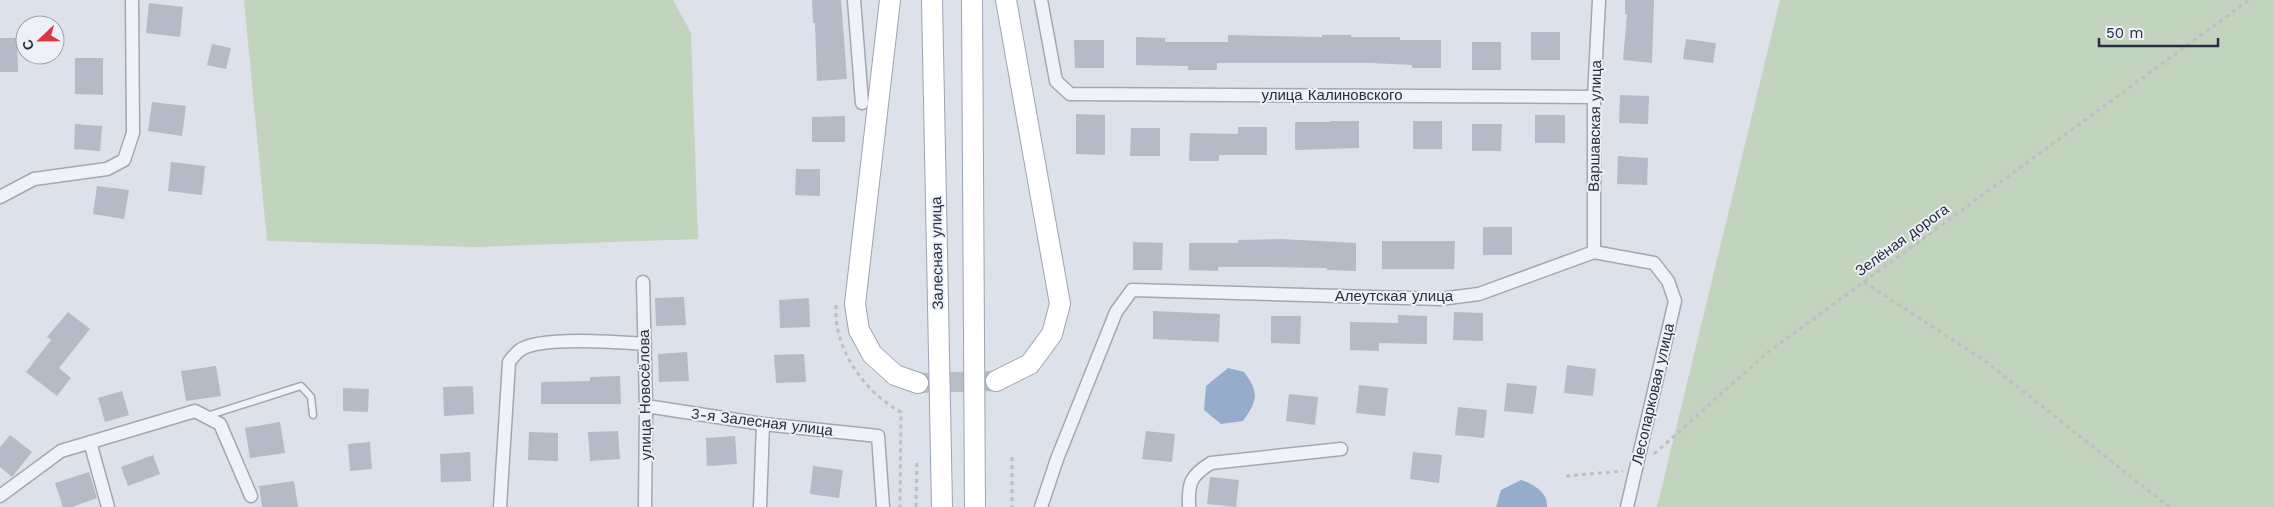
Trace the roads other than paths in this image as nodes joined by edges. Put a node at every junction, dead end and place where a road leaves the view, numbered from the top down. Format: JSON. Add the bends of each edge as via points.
{"nodes":[{"id":1,"x":132,"y":0,"type":"edge"},
{"id":2,"x":854,"y":0,"type":"edge"},
{"id":3,"x":890,"y":0,"type":"edge"},
{"id":4,"x":932,"y":0,"type":"edge"},
{"id":5,"x":972,"y":0,"type":"edge"},
{"id":6,"x":1006,"y":0,"type":"edge"},
{"id":7,"x":1041,"y":0,"type":"edge"},
{"id":8,"x":1599,"y":0,"type":"edge"},
{"id":9,"x":1594,"y":97,"type":"junction"},
{"id":10,"x":862,"y":103,"type":"dead end"},
{"id":11,"x":0,"y":198,"type":"edge"},
{"id":12,"x":1594,"y":252,"type":"junction"},
{"id":13,"x":643,"y":282,"type":"dead end"},
{"id":14,"x":644,"y":344,"type":"junction"},
{"id":15,"x":996,"y":381,"type":"tunnel mouth"},
{"id":16,"x":918,"y":383,"type":"tunnel mouth"},
{"id":17,"x":646,"y":406,"type":"junction"},
{"id":18,"x":313,"y":415,"type":"dead end"},
{"id":19,"x":206,"y":416,"type":"junction"},
{"id":20,"x":763,"y":424,"type":"junction"},
{"id":21,"x":90,"y":442,"type":"junction"},
{"id":22,"x":1341,"y":449,"type":"dead end"},
{"id":23,"x":0,"y":496,"type":"edge"},
{"id":24,"x":251,"y":496,"type":"dead end"},
{"id":25,"x":108,"y":507,"type":"edge"},
{"id":26,"x":500,"y":507,"type":"edge"},
{"id":27,"x":645,"y":507,"type":"edge"},
{"id":28,"x":760,"y":507,"type":"edge"},
{"id":29,"x":882,"y":507,"type":"edge"},
{"id":30,"x":942,"y":507,"type":"edge"},
{"id":31,"x":975,"y":507,"type":"edge"},
{"id":32,"x":1041,"y":507,"type":"edge"},
{"id":33,"x":1189,"y":507,"type":"edge"},
{"id":34,"x":1627,"y":507,"type":"edge"}],
"edges":[{"from":1,"to":11,"type":"street","via":[[133,132],[124,160],[107,170],[34,179]]},
{"from":2,"to":10,"type":"street"},
{"from":3,"to":16,"type":"main road","via":[[855,304],[859,330],[872,354],[895,375]]},
{"from":4,"to":30,"type":"main road","name":"Залесная улица"},
{"from":5,"to":31,"type":"main road"},
{"from":6,"to":15,"type":"main road","via":[[1060,304],[1052,334],[1030,364]]},
{"from":7,"to":9,"type":"street","name":"улица Калиновского","via":[[1056,81],[1070,94]]},
{"from":8,"to":9,"type":"street","name":"Варшавская улица"},
{"from":9,"to":12,"type":"street","name":"Варшавская улица"},
{"from":12,"to":32,"type":"street","name":"Алеутская улица","via":[[1479,294],[1440,299],[1132,290],[1116,312]]},
{"from":12,"to":34,"type":"street","name":"Лесопарковая улица","via":[[1654,263],[1668,281],[1674,301]]},
{"from":13,"to":14,"type":"street","name":"улица Новосёлова"},
{"from":14,"to":17,"type":"street","name":"улица Новосёлова"},
{"from":14,"to":26,"type":"street","via":[[581,340],[520,349],[509,362]]},
{"from":17,"to":20,"type":"street","name":"3-я Залесная улица"},
{"from":17,"to":27,"type":"street","name":"улица Новосёлова"},
{"from":18,"to":19,"type":"lane","via":[[311,398],[301,386]]},
{"from":19,"to":21,"type":"street","via":[[195,411]]},
{"from":19,"to":24,"type":"street","via":[[220,424]]},
{"from":20,"to":28,"type":"street"},
{"from":20,"to":29,"type":"street","name":"3-я Залесная улица","via":[[878,436]]},
{"from":21,"to":23,"type":"street","via":[[61,451]]},
{"from":21,"to":25,"type":"street"},
{"from":22,"to":33,"type":"street","via":[[1211,462],[1197,472],[1188,487]]}]}
